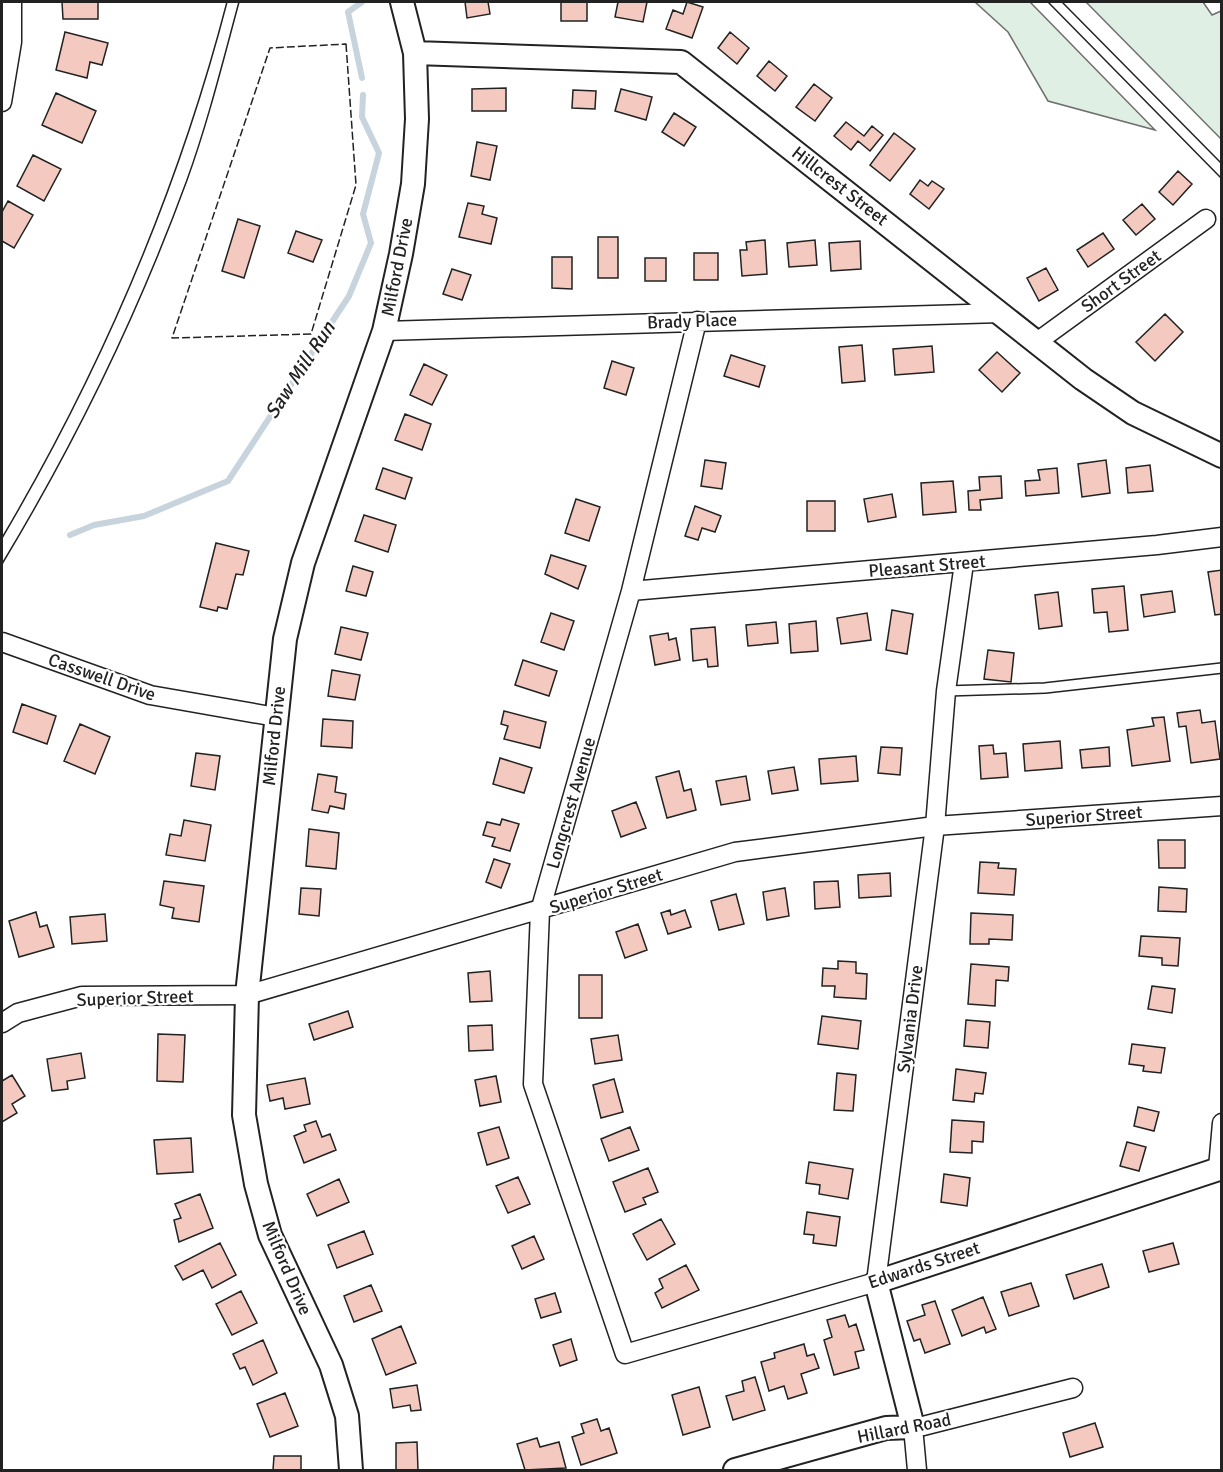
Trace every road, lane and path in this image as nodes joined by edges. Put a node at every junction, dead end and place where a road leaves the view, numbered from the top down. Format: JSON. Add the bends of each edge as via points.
{"nodes":[{"id":1,"x":12,"y":2,"type":"edge"},
{"id":2,"x":402,"y":2,"type":"edge"},
{"id":3,"x":415,"y":53,"type":"junction"},
{"id":4,"x":2,"y":102,"type":"edge"},
{"id":5,"x":1206,"y":219,"type":"dead end"},
{"id":6,"x":1001,"y":312,"type":"junction"},
{"id":7,"x":697,"y":321,"type":"junction"},
{"id":8,"x":384,"y":331,"type":"junction"},
{"id":9,"x":1037,"y":342,"type":"junction"},
{"id":10,"x":1221,"y":456,"type":"edge"},
{"id":11,"x":1221,"y":537,"type":"edge"},
{"id":12,"x":964,"y":562,"type":"junction"},
{"id":13,"x":631,"y":591,"type":"junction"},
{"id":14,"x":2,"y":642,"type":"edge"},
{"id":15,"x":1221,"y":668,"type":"edge"},
{"id":16,"x":946,"y":691,"type":"junction"},
{"id":17,"x":276,"y":717,"type":"junction"},
{"id":18,"x":1221,"y":806,"type":"edge"},
{"id":19,"x":935,"y":826,"type":"junction"},
{"id":20,"x":540,"y":911,"type":"junction"},
{"id":21,"x":247,"y":995,"type":"junction"},
{"id":22,"x":2,"y":1023,"type":"edge"},
{"id":23,"x":1221,"y":1123,"type":"edge"},
{"id":24,"x":1220,"y":1168,"type":"edge"},
{"id":25,"x":876,"y":1282,"type":"junction"},
{"id":26,"x":625,"y":1354,"type":"joint"},
{"id":27,"x":1073,"y":1388,"type":"dead end"},
{"id":28,"x":913,"y":1427,"type":"junction"},
{"id":29,"x":351,"y":1470,"type":"edge"},
{"id":30,"x":735,"y":1470,"type":"edge"},
{"id":31,"x":917,"y":1470,"type":"edge"}],
"edges":[{"from":1,"to":4,"type":"street","via":[[12,42]]},
{"from":2,"to":3,"type":"street","name":"Milford Drive"},
{"from":3,"to":6,"type":"street","name":"Hillcrest Street","via":[[681,62]]},
{"from":3,"to":8,"type":"street","name":"Milford Drive","via":[[417,119],[412,184]]},
{"from":5,"to":9,"type":"street","name":"Short Street"},
{"from":6,"to":7,"type":"street","name":"Brady Place"},
{"from":6,"to":9,"type":"street","name":"Hillcrest Street"},
{"from":7,"to":8,"type":"street","name":"Brady Place"},
{"from":7,"to":13,"type":"street","name":"Longcrest Avenue"},
{"from":8,"to":17,"type":"street","name":"Milford Drive","via":[[303,563],[285,639]]},
{"from":9,"to":10,"type":"street","name":"Hillcrest Street","via":[[1133,413]]},
{"from":11,"to":12,"type":"street","name":"Pleasant Street"},
{"from":12,"to":13,"type":"street","name":"Pleasant Street"},
{"from":12,"to":16,"type":"street","name":"Sylvania Drive"},
{"from":13,"to":20,"type":"street","name":"Longcrest Avenue"},
{"from":14,"to":17,"type":"street","name":"Casswell Drive","via":[[150,695]]},
{"from":15,"to":16,"type":"lane","via":[[1045,688]]},
{"from":16,"to":19,"type":"street","name":"Sylvania Drive"},
{"from":17,"to":21,"type":"street","name":"Milford Drive"},
{"from":18,"to":19,"type":"street","name":"Superior Street"},
{"from":19,"to":20,"type":"street","name":"Superior Street","via":[[735,852]]},
{"from":19,"to":25,"type":"street","name":"Sylvania Drive"},
{"from":20,"to":21,"type":"street","name":"Superior Street"},
{"from":20,"to":26,"type":"street","name":"Longcrest Avenue","via":[[533,1084]]},
{"from":21,"to":22,"type":"street","name":"Superior Street","via":[[82,996],[18,1014]]},
{"from":21,"to":29,"type":"street","name":"Milford Drive","via":[[244,1115],[256,1184],[270,1235],[331,1365],[347,1416]]},
{"from":23,"to":24,"type":"street"},
{"from":24,"to":25,"type":"street","name":"Edwards Street"},
{"from":25,"to":26,"type":"street","name":"Edwards Street"},
{"from":25,"to":28,"type":"street","name":"Sylvania Drive"},
{"from":27,"to":28,"type":"street","name":"Hillard Road"},
{"from":28,"to":30,"type":"street","name":"Hillard Road","via":[[886,1428]]},
{"from":28,"to":31,"type":"street","name":"Sylvania Drive"}]}
